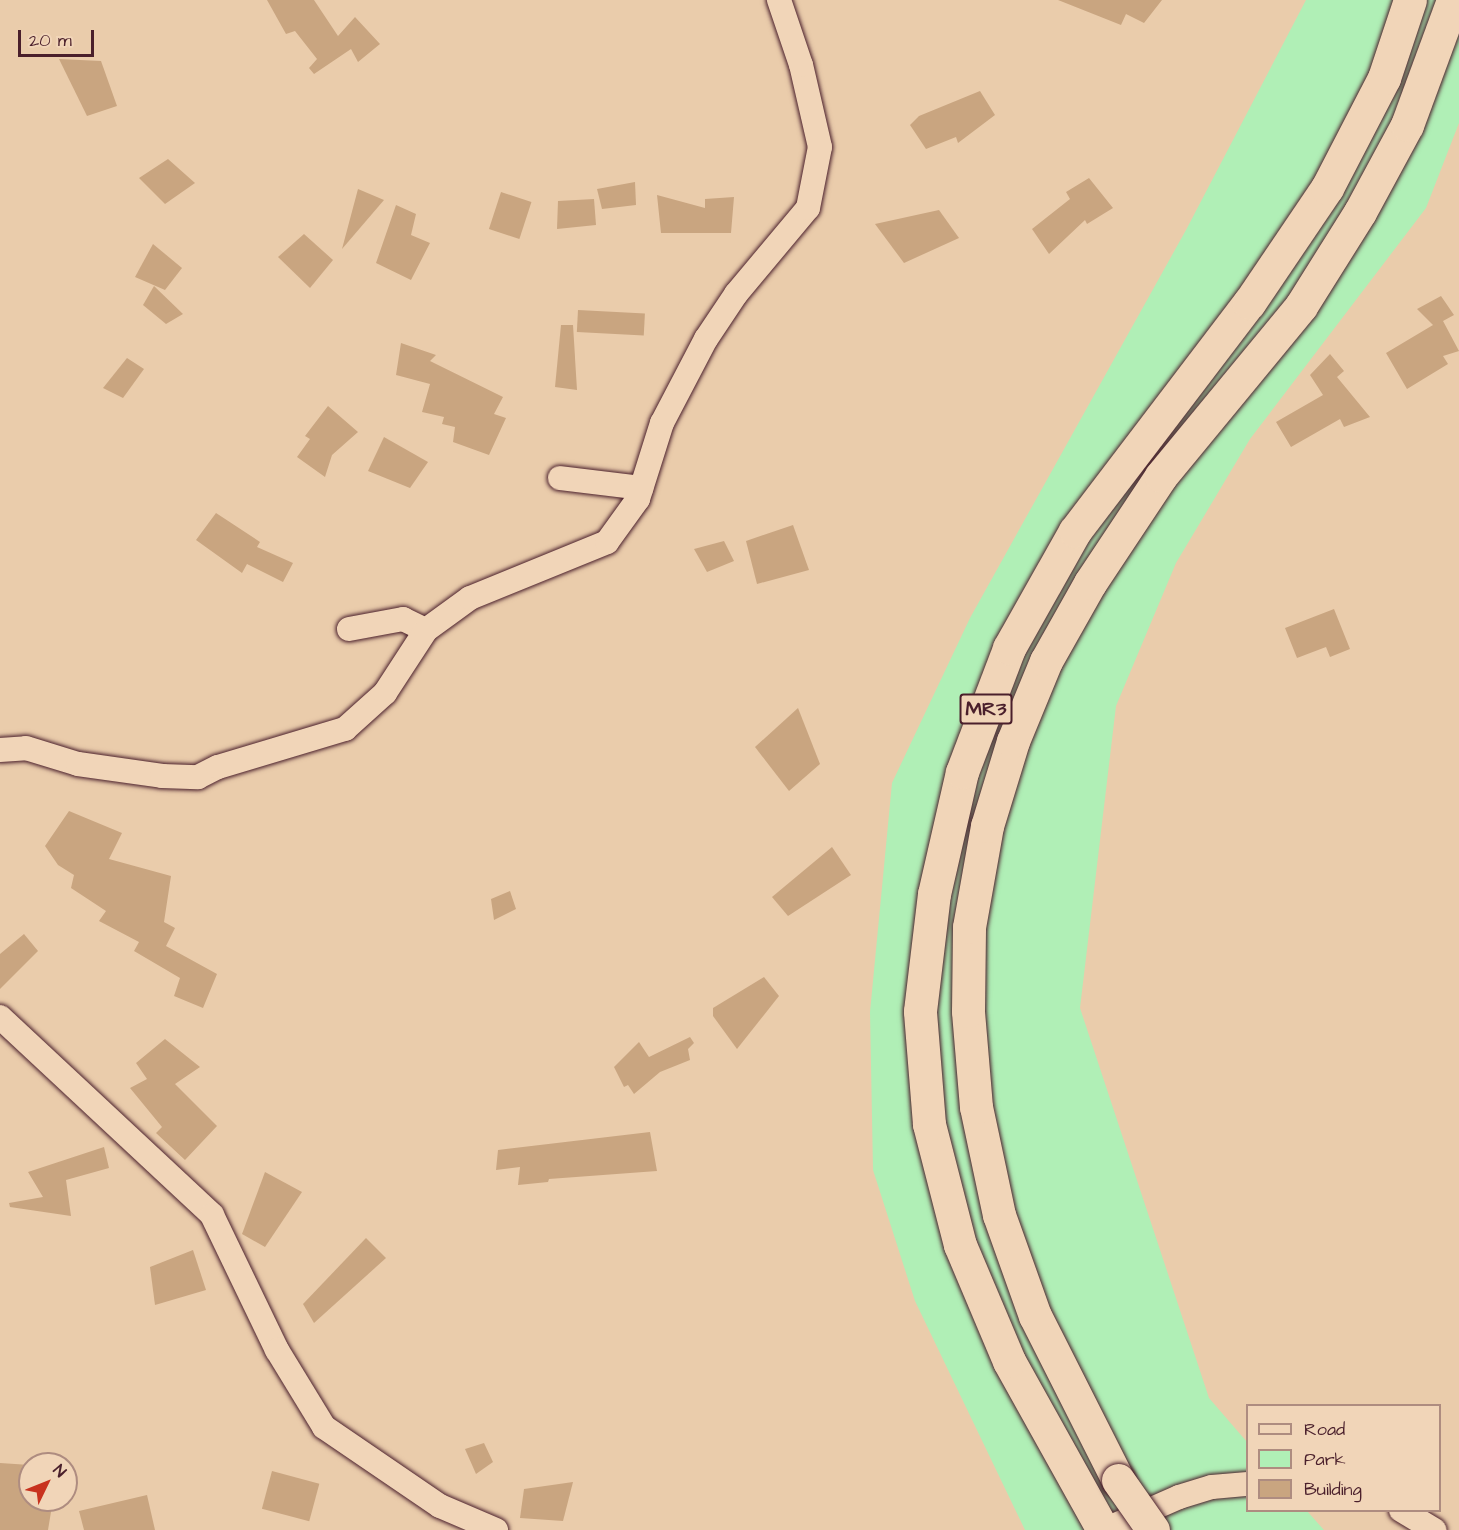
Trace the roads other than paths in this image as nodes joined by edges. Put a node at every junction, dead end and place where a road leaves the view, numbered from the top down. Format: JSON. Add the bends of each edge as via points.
{"nodes":[{"id":1,"x":779,"y":0,"type":"edge"},
{"id":2,"x":1410,"y":0,"type":"edge"},
{"id":3,"x":1453,"y":0,"type":"edge"},
{"id":4,"x":560,"y":478,"type":"dead end"},
{"id":5,"x":641,"y":488,"type":"junction"},
{"id":6,"x":349,"y":629,"type":"dead end"},
{"id":7,"x":426,"y":630,"type":"junction"},
{"id":8,"x":0,"y":750,"type":"edge"},
{"id":9,"x":0,"y":1017,"type":"edge"},
{"id":10,"x":1246,"y":1484,"type":"edge"},
{"id":11,"x":1404,"y":1512,"type":"edge"},
{"id":12,"x":496,"y":1530,"type":"edge"},
{"id":13,"x":1103,"y":1530,"type":"edge"},
{"id":14,"x":1154,"y":1530,"type":"edge"},
{"id":15,"x":1434,"y":1530,"type":"edge"}],
"edges":[{"from":1,"to":5,"type":"street","via":[[801,65],[820,147],[808,208],[736,294],[696,356],[662,423]]},
{"from":2,"to":13,"type":"highway","number":"MR3","via":[[1384,78],[1327,188],[1249,303],[1075,531],[1009,648],[962,772],[934,894],[920,1011],[929,1124],[960,1245],[1009,1361]]},
{"from":3,"to":14,"type":"highway","number":"MR3","bridge":true,"via":[[1407,124],[1360,212],[1301,306],[1161,476],[1090,583],[1046,661],[1014,741],[987,826],[969,927],[968,1011],[976,1107],[999,1215],[1035,1316],[1118,1480]]},
{"from":4,"to":5,"type":"street"},
{"from":5,"to":7,"type":"street","via":[[607,542],[470,598]]},
{"from":6,"to":7,"type":"street","via":[[403,619]]},
{"from":7,"to":8,"type":"street","via":[[385,693],[345,729],[218,766],[198,777],[78,764],[26,748]]},
{"from":9,"to":12,"type":"street","via":[[212,1215],[277,1350],[324,1426],[440,1506]]},
{"from":10,"to":13,"type":"street","via":[[1212,1487],[1179,1497]]},
{"from":11,"to":15,"type":"street"}]}
